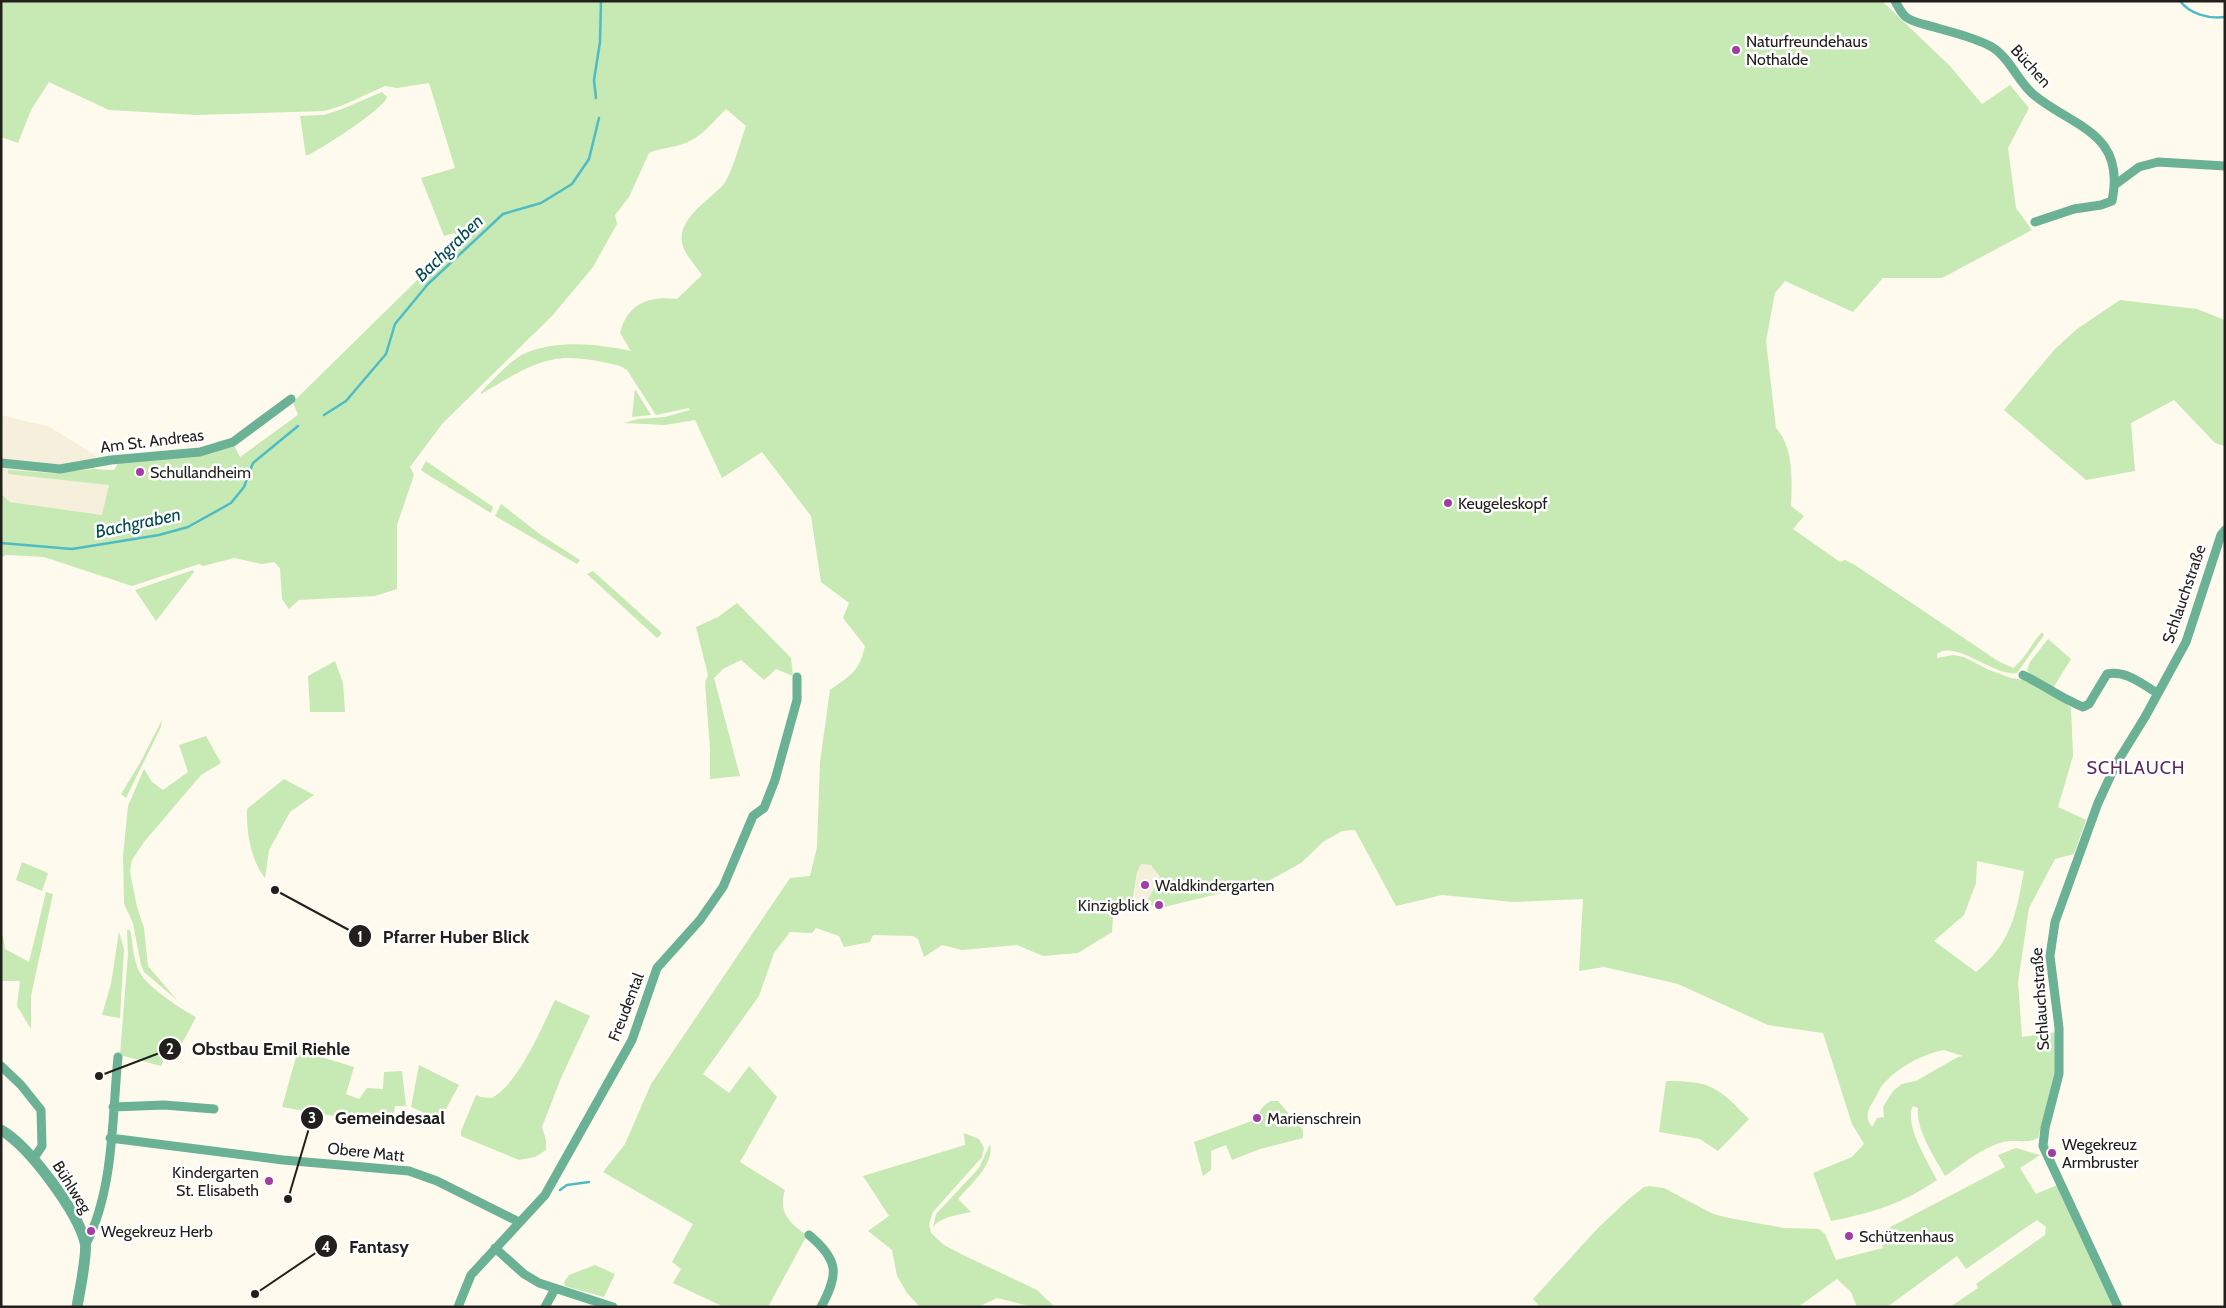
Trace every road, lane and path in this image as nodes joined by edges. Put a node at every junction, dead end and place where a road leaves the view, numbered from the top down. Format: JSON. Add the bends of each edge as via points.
{"nodes":[{"id":1,"x":1895,"y":1,"type":"edge"},
{"id":2,"x":2225,"y":166,"type":"edge"},
{"id":3,"x":2116,"y":184,"type":"junction"},
{"id":4,"x":2036,"y":222,"type":"dead end"},
{"id":5,"x":291,"y":399,"type":"dead end"},
{"id":6,"x":1,"y":463,"type":"edge"},
{"id":7,"x":2225,"y":530,"type":"edge"},
{"id":8,"x":2023,"y":675,"type":"dead end"},
{"id":9,"x":797,"y":677,"type":"dead end"},
{"id":10,"x":2157,"y":694,"type":"junction"},
{"id":11,"x":118,"y":1058,"type":"dead end"},
{"id":12,"x":1,"y":1066,"type":"edge"},
{"id":13,"x":113,"y":1107,"type":"junction"},
{"id":14,"x":214,"y":1109,"type":"dead end"},
{"id":15,"x":1,"y":1130,"type":"edge"},
{"id":16,"x":110,"y":1138,"type":"junction"},
{"id":17,"x":34,"y":1158,"type":"junction"},
{"id":18,"x":519,"y":1222,"type":"junction"},
{"id":19,"x":809,"y":1235,"type":"dead end"},
{"id":20,"x":86,"y":1244,"type":"junction"},
{"id":21,"x":495,"y":1248,"type":"junction"},
{"id":22,"x":555,"y":1288,"type":"junction"},
{"id":23,"x":609,"y":1305,"type":"edge"},
{"id":24,"x":77,"y":1307,"type":"edge"},
{"id":25,"x":458,"y":1307,"type":"edge"},
{"id":26,"x":545,"y":1307,"type":"edge"},
{"id":27,"x":822,"y":1307,"type":"edge"},
{"id":28,"x":2118,"y":1307,"type":"edge"}],
"edges":[{"from":1,"to":3,"type":"street","name":"Büchen","via":[[1904,15],[1915,22],[1970,38],[2000,53],[2033,94],[2101,139],[2110,158]]},
{"from":2,"to":3,"type":"street","via":[[2158,162],[2139,167]]},
{"from":3,"to":4,"type":"street","via":[[2112,201]]},
{"from":5,"to":6,"type":"street","name":"Am St. Andreas","via":[[233,442],[200,452],[111,460],[60,469]]},
{"from":7,"to":10,"type":"street","name":"Schlauchstraße","via":[[2186,642]]},
{"from":8,"to":10,"type":"street","via":[[2083,707],[2089,704],[2107,674],[2116,672],[2132,677]]},
{"from":9,"to":18,"type":"street","name":"Freudental","via":[[797,700],[764,808],[753,816],[719,894],[657,968],[632,1040],[545,1195]]},
{"from":10,"to":28,"type":"street","name":"Schlauchstraße","via":[[2116,764],[2098,803],[2055,922],[2050,956],[2059,1028],[2059,1074],[2043,1146]]},
{"from":11,"to":13,"type":"street"},
{"from":12,"to":17,"type":"street","via":[[41,1110],[42,1146]]},
{"from":13,"to":14,"type":"street","via":[[164,1105]]},
{"from":13,"to":16,"type":"street"},
{"from":15,"to":17,"type":"street","name":"Bühlweg"},
{"from":16,"to":18,"type":"street","name":"Obere Matt","via":[[283,1160],[409,1171],[437,1181]]},
{"from":16,"to":20,"type":"street","via":[[105,1188],[97,1224]]},
{"from":17,"to":20,"type":"street","name":"Bühlweg","via":[[74,1217]]},
{"from":18,"to":21,"type":"street","name":"Freudental"},
{"from":19,"to":27,"type":"street","via":[[822,1247],[834,1267],[835,1276]]},
{"from":20,"to":24,"type":"street"},
{"from":21,"to":22,"type":"street","via":[[524,1274]]},
{"from":21,"to":25,"type":"street","name":"Freudental","via":[[471,1275]]},
{"from":22,"to":23,"type":"street"},
{"from":22,"to":26,"type":"street"}]}
